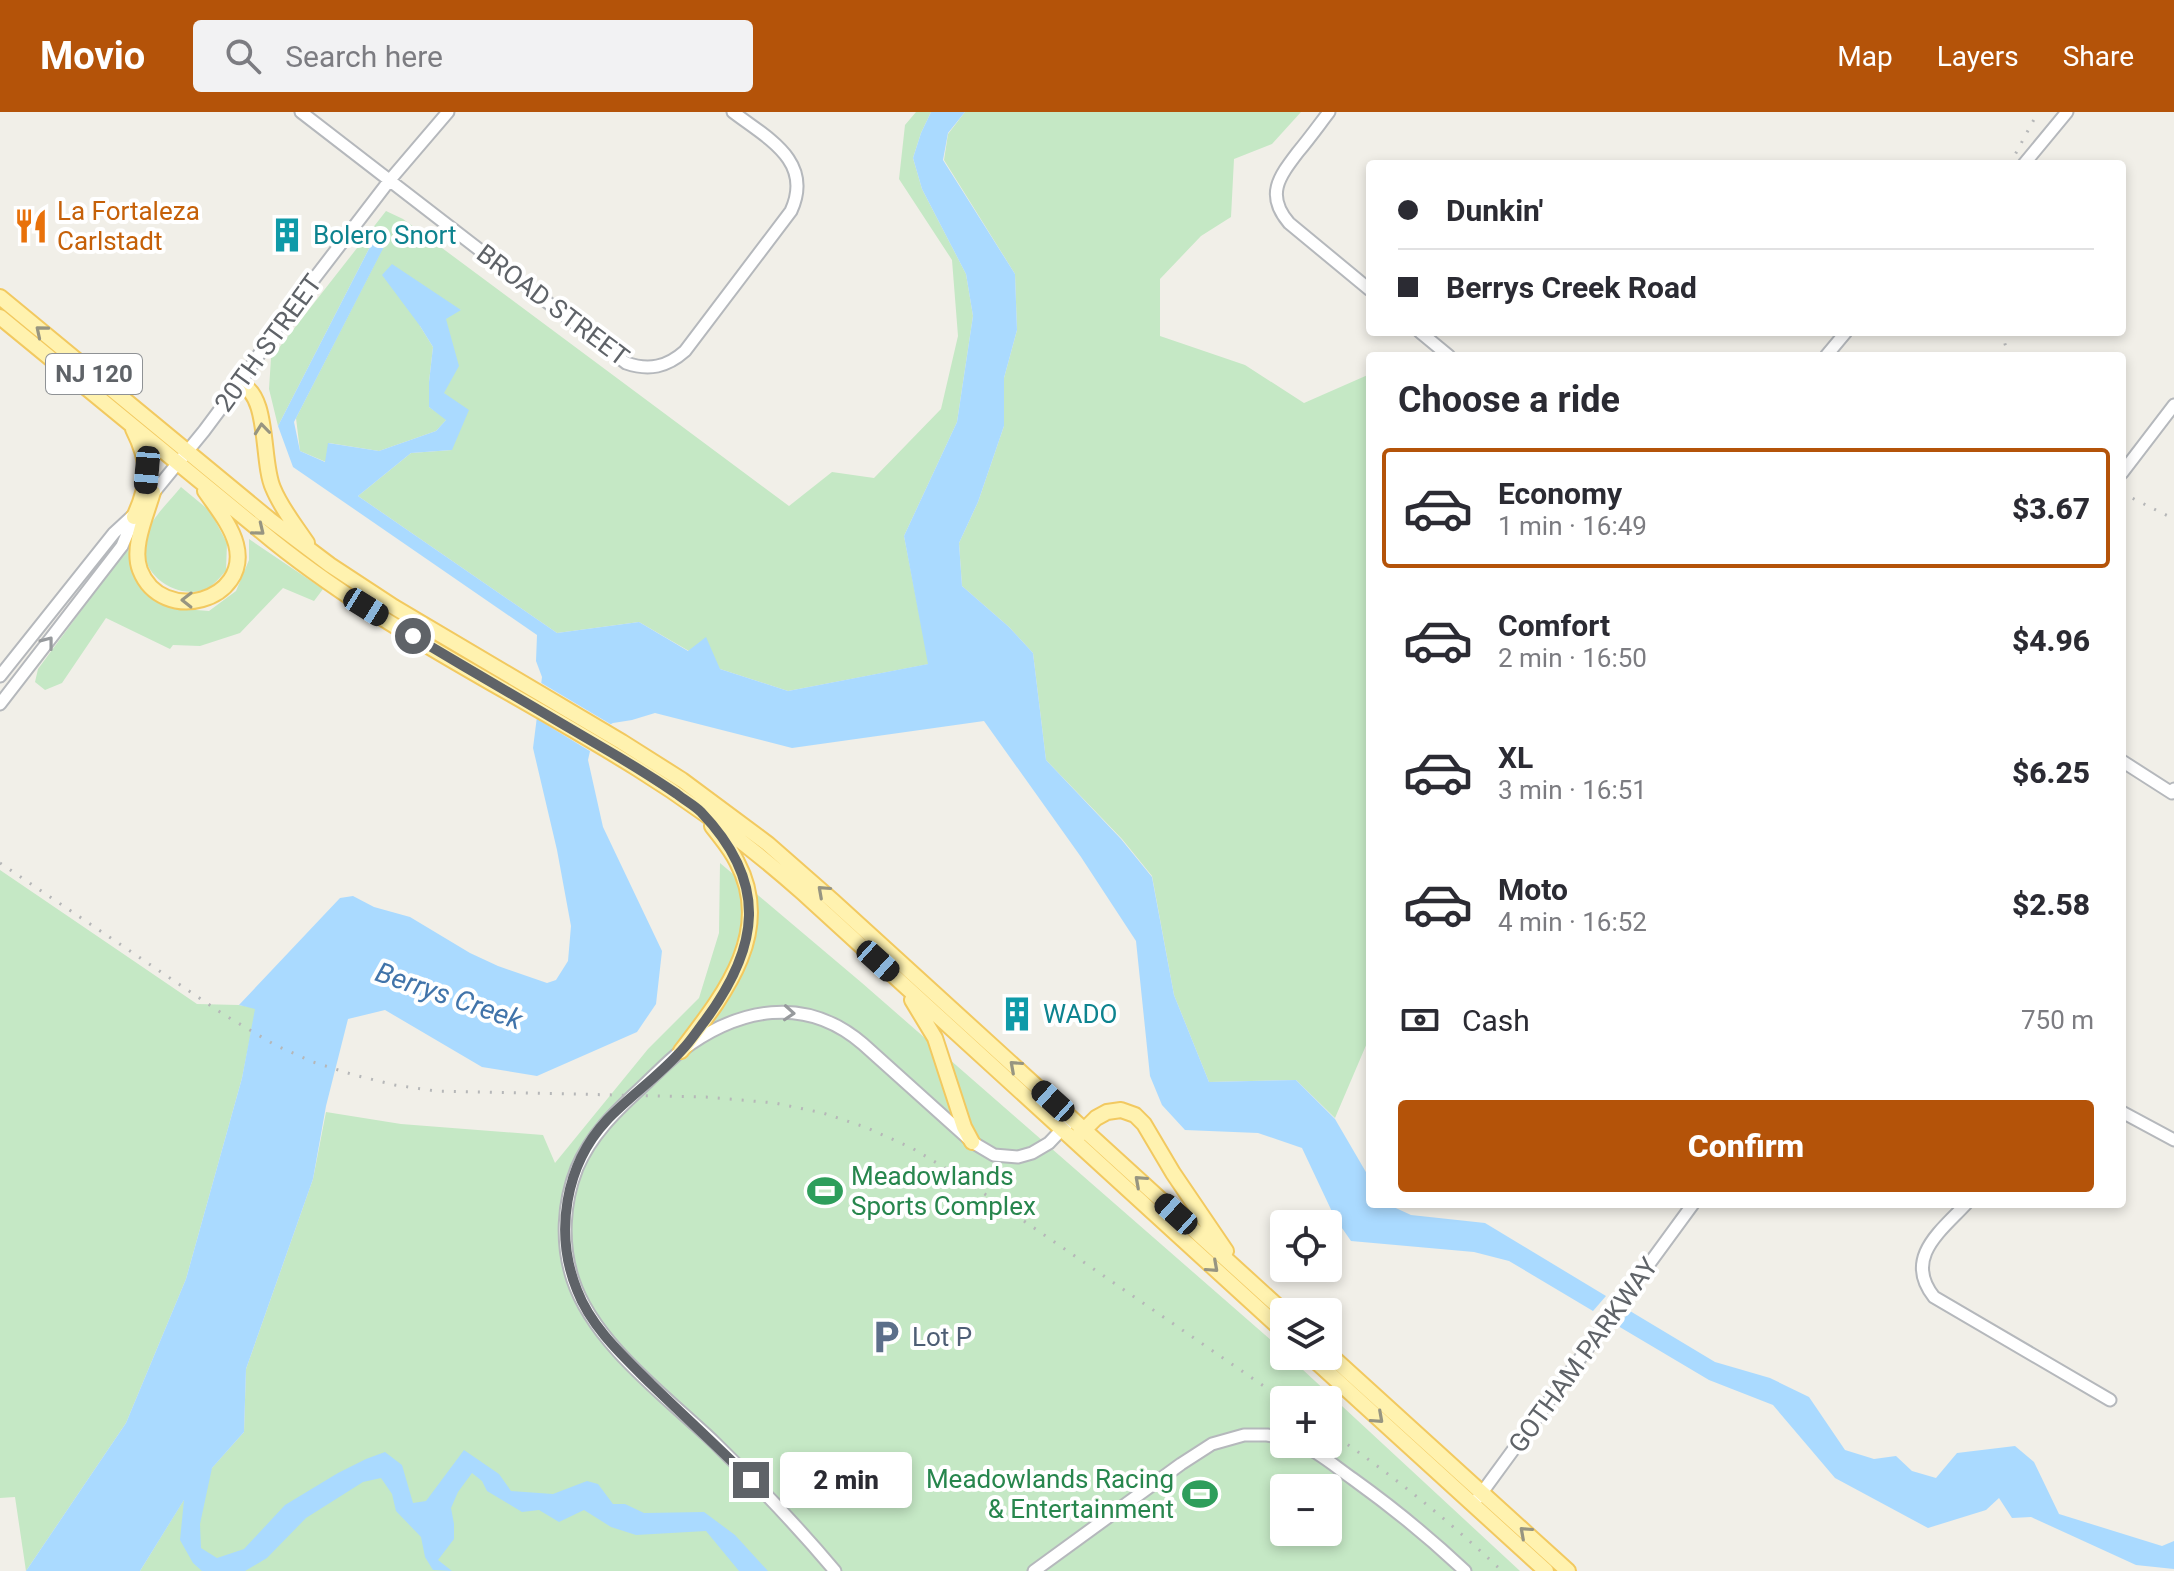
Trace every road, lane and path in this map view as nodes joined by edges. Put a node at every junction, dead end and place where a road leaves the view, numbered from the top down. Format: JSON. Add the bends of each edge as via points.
{"nodes":[{"id":1,"x":301,"y":112,"type":"edge"},
{"id":2,"x":448,"y":112,"type":"edge"},
{"id":3,"x":733,"y":112,"type":"edge"},
{"id":4,"x":1329,"y":112,"type":"edge"},
{"id":5,"x":2067,"y":112,"type":"edge"},
{"id":6,"x":2027,"y":160,"type":"edge"},
{"id":7,"x":389,"y":181,"type":"junction"},
{"id":8,"x":1366,"y":287,"type":"edge"},
{"id":9,"x":0,"y":297,"type":"edge"},
{"id":10,"x":0,"y":317,"type":"edge"},
{"id":11,"x":1425,"y":336,"type":"edge"},
{"id":12,"x":1843,"y":336,"type":"edge"},
{"id":13,"x":1444,"y":352,"type":"edge"},
{"id":14,"x":1829,"y":352,"type":"edge"},
{"id":15,"x":239,"y":384,"type":"junction"},
{"id":16,"x":2174,"y":405,"type":"edge"},
{"id":17,"x":131,"y":425,"type":"junction"},
{"id":18,"x":183,"y":457,"type":"junction"},
{"id":19,"x":2126,"y":468,"type":"edge"},
{"id":20,"x":199,"y":480,"type":"junction"},
{"id":21,"x":153,"y":492,"type":"junction"},
{"id":22,"x":134,"y":517,"type":"junction"},
{"id":23,"x":314,"y":554,"type":"junction"},
{"id":24,"x":0,"y":676,"type":"edge"},
{"id":25,"x":529,"y":696,"type":"junction"},
{"id":26,"x":0,"y":704,"type":"edge"},
{"id":27,"x":605,"y":741,"type":"junction"},
{"id":28,"x":2126,"y":764,"type":"edge"},
{"id":29,"x":2174,"y":789,"type":"edge"},
{"id":30,"x":700,"y":810,"type":"junction"},
{"id":31,"x":900,"y":981,"type":"junction"},
{"id":32,"x":681,"y":1051,"type":"junction"},
{"id":33,"x":2126,"y":1114,"type":"edge"},
{"id":34,"x":1073,"y":1129,"type":"junction"},
{"id":35,"x":2174,"y":1140,"type":"edge"},
{"id":36,"x":972,"y":1142,"type":"junction"},
{"id":37,"x":1690,"y":1208,"type":"edge"},
{"id":38,"x":1962,"y":1208,"type":"edge"},
{"id":39,"x":1239,"y":1271,"type":"junction"},
{"id":40,"x":1270,"y":1299,"type":"edge"},
{"id":41,"x":1270,"y":1319,"type":"edge"},
{"id":42,"x":1342,"y":1367,"type":"edge"},
{"id":43,"x":1326,"y":1370,"type":"edge"},
{"id":44,"x":2110,"y":1400,"type":"dead end"},
{"id":45,"x":1270,"y":1436,"type":"edge"},
{"id":46,"x":1324,"y":1458,"type":"edge"},
{"id":47,"x":1478,"y":1499,"type":"junction"},
{"id":48,"x":835,"y":1571,"type":"edge"},
{"id":49,"x":1034,"y":1571,"type":"edge"},
{"id":50,"x":1465,"y":1571,"type":"edge"},
{"id":51,"x":1546,"y":1571,"type":"edge"},
{"id":52,"x":1568,"y":1571,"type":"edge"}],
"edges":[{"from":1,"to":7,"type":"street","name":"BROAD STREET"},
{"from":2,"to":7,"type":"street","name":"20TH STREET"},
{"from":3,"to":7,"type":"street","name":"BROAD STREET","via":[[789,158],[797,178],[796,201],[685,351],[658,367],[626,363]]},
{"from":4,"to":8,"type":"street","via":[[1282,173],[1277,203],[1289,223]]},
{"from":5,"to":6,"type":"street"},
{"from":7,"to":15,"type":"street","name":"20TH STREET"},
{"from":18,"to":9,"type":"main road","number":"NJ 120","one_way":true},
{"from":10,"to":17,"type":"main road","number":"NJ 120"},
{"from":11,"to":13,"type":"street"},
{"from":12,"to":14,"type":"street"},
{"from":15,"to":18,"type":"street","name":"20TH STREET"},
{"from":23,"to":15,"type":"main road","one_way":true,"via":[[273,491],[259,404],[250,388]]},
{"from":16,"to":19,"type":"street"},
{"from":17,"to":18,"type":"main road","number":"NJ 120"},
{"from":17,"to":22,"type":"main road","via":[[147,470]]},
{"from":18,"to":20,"type":"main road","number":"NJ 120"},
{"from":18,"to":21,"type":"street","name":"20TH STREET"},
{"from":18,"to":23,"type":"main road","number":"NJ 120"},
{"from":20,"to":21,"type":"main road","one_way":true,"via":[[233,535],[237,551],[228,583],[200,601],[166,598],[140,570],[138,546]]},
{"from":20,"to":25,"type":"main road","number":"NJ 120","one_way":true,"via":[[340,591]]},
{"from":21,"to":22,"type":"street","name":"20TH STREET"},
{"from":22,"to":24,"type":"street","via":[[114,533]]},
{"from":26,"to":22,"type":"street","one_way":true,"via":[[122,546]]},
{"from":23,"to":25,"type":"main road","number":"NJ 120"},
{"from":25,"to":27,"type":"main road","number":"NJ 120"},
{"from":27,"to":30,"type":"main road","number":"NJ 120"},
{"from":34,"to":27,"type":"main road","number":"NJ 120","one_way":true,"via":[[776,850],[697,791]]},
{"from":28,"to":29,"type":"street","via":[[2172,793]]},
{"from":30,"to":31,"type":"main road","number":"NJ 120","via":[[789,880]]},
{"from":30,"to":32,"type":"main road","via":[[740,867],[750,920],[732,980]]},
{"from":31,"to":34,"type":"main road","number":"NJ 120"},
{"from":31,"to":36,"type":"main road","via":[[932,1031]]},
{"from":32,"to":36,"type":"street","one_way":true,"via":[[751,1015],[786,1012],[821,1018],[855,1037]]},
{"from":32,"to":48,"type":"street","via":[[607,1120],[584,1153],[565,1216],[573,1279],[588,1313],[612,1343]]},
{"from":33,"to":35,"type":"street"},
{"from":34,"to":36,"type":"street","via":[[1018,1157],[994,1155]]},
{"from":39,"to":34,"type":"main road","number":"NJ 120","one_way":true},
{"from":34,"to":39,"type":"main road","via":[[1114,1110],[1140,1119]]},
{"from":34,"to":41,"type":"main road","number":"NJ 120","one_way":true},
{"from":37,"to":47,"type":"street","name":"GOTHAM PARKWAY"},
{"from":38,"to":44,"type":"street","via":[[1924,1252],[1922,1273],[1930,1293]]},
{"from":39,"to":40,"type":"main road","number":"NJ 120"},
{"from":42,"to":47,"type":"main road"},
{"from":43,"to":47,"type":"main road","one_way":true},
{"from":45,"to":49,"type":"street","via":[[1233,1437],[1212,1444]]},
{"from":46,"to":50,"type":"street"},
{"from":47,"to":51,"type":"main road"},
{"from":52,"to":47,"type":"main road","one_way":true}]}
